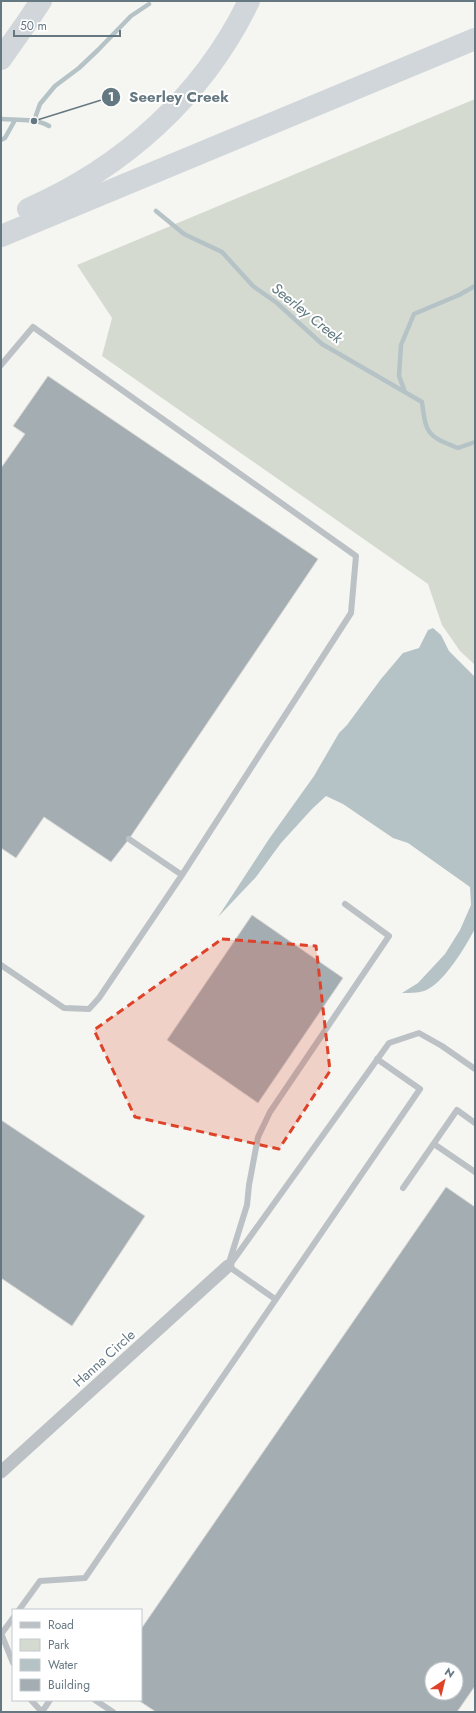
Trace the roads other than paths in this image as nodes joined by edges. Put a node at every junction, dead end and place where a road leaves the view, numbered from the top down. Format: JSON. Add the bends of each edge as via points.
{"nodes":[{"id":1,"x":41,"y":1,"type":"edge"},
{"id":2,"x":249,"y":1,"type":"edge"},
{"id":3,"x":475,"y":39,"type":"edge"},
{"id":4,"x":1,"y":59,"type":"edge"},
{"id":5,"x":1,"y":220,"type":"edge"},
{"id":6,"x":1,"y":236,"type":"edge"},
{"id":7,"x":1,"y":365,"type":"edge"},
{"id":8,"x":129,"y":839,"type":"dead end"},
{"id":9,"x":182,"y":875,"type":"junction"},
{"id":10,"x":345,"y":904,"type":"dead end"},
{"id":11,"x":1,"y":965,"type":"edge"},
{"id":12,"x":377,"y":1059,"type":"junction"},
{"id":13,"x":475,"y":1069,"type":"edge"},
{"id":14,"x":475,"y":1123,"type":"edge"},
{"id":15,"x":434,"y":1144,"type":"junction"},
{"id":16,"x":475,"y":1172,"type":"edge"},
{"id":17,"x":403,"y":1188,"type":"dead end"},
{"id":18,"x":228,"y":1266,"type":"junction"},
{"id":19,"x":275,"y":1299,"type":"junction"},
{"id":20,"x":1,"y":1472,"type":"edge"},
{"id":21,"x":19,"y":1609,"type":"edge"},
{"id":22,"x":12,"y":1619,"type":"edge"},
{"id":23,"x":1,"y":1633,"type":"edge"},
{"id":24,"x":12,"y":1660,"type":"edge"},
{"id":25,"x":32,"y":1701,"type":"edge"},
{"id":26,"x":49,"y":1701,"type":"edge"},
{"id":27,"x":96,"y":1701,"type":"edge"},
{"id":28,"x":42,"y":1712,"type":"edge"},
{"id":29,"x":113,"y":1712,"type":"edge"}],
"edges":[{"from":1,"to":4,"type":"highway"},
{"from":2,"to":5,"type":"highway","via":[[204,75],[151,132],[88,179]]},
{"from":3,"to":6,"type":"highway"},
{"from":7,"to":9,"type":"lane","via":[[33,327],[356,556],[351,613]]},
{"from":8,"to":9,"type":"lane"},
{"from":9,"to":11,"type":"lane","via":[[89,1009],[64,1008]]},
{"from":10,"to":18,"type":"lane","via":[[389,936],[270,1112],[258,1137],[247,1206]]},
{"from":12,"to":13,"type":"lane","via":[[389,1043],[418,1033]]},
{"from":12,"to":18,"type":"lane"},
{"from":12,"to":19,"type":"lane","via":[[420,1089]]},
{"from":14,"to":15,"type":"lane","via":[[457,1110]]},
{"from":15,"to":16,"type":"lane"},
{"from":15,"to":17,"type":"lane"},
{"from":18,"to":19,"type":"lane"},
{"from":18,"to":20,"type":"street","name":"Hanna Circle"},
{"from":19,"to":21,"type":"lane","via":[[85,1578],[40,1581]]},
{"from":22,"to":23,"type":"lane"},
{"from":23,"to":24,"type":"lane"},
{"from":25,"to":28,"type":"lane"},
{"from":26,"to":28,"type":"lane"},
{"from":27,"to":29,"type":"lane"}]}
